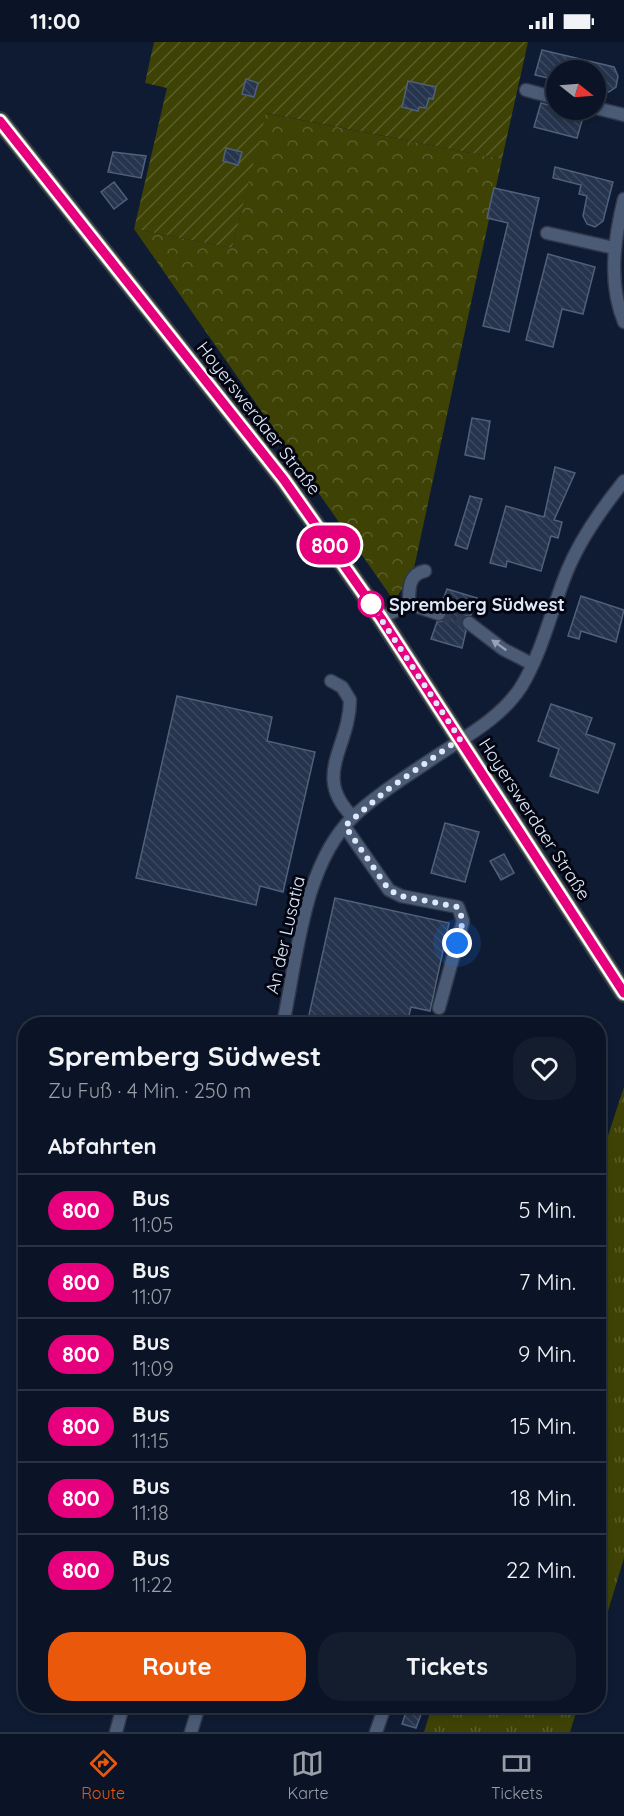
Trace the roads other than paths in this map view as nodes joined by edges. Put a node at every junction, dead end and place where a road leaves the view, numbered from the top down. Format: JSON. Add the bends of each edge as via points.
{"nodes":[{"id":1,"x":526,"y":90,"type":"dead end"},
{"id":2,"x":546,"y":95,"type":"edge"},
{"id":3,"x":606,"y":110,"type":"edge"},
{"id":4,"x":624,"y":115,"type":"edge"},
{"id":5,"x":0,"y":121,"type":"edge"},
{"id":6,"x":624,"y":200,"type":"edge"},
{"id":7,"x":547,"y":233,"type":"dead end"},
{"id":8,"x":614,"y":248,"type":"junction"},
{"id":9,"x":624,"y":321,"type":"edge"},
{"id":10,"x":624,"y":481,"type":"edge"},
{"id":11,"x":425,"y":571,"type":"dead end"},
{"id":12,"x":409,"y":604,"type":"junction"},
{"id":13,"x":439,"y":614,"type":"tunnel mouth"},
{"id":14,"x":381,"y":618,"type":"junction"},
{"id":15,"x":470,"y":623,"type":"tunnel mouth"},
{"id":16,"x":532,"y":664,"type":"junction"},
{"id":17,"x":331,"y":681,"type":"dead end"},
{"id":18,"x":460,"y":739,"type":"junction"},
{"id":19,"x":349,"y":822,"type":"junction"},
{"id":20,"x":624,"y":993,"type":"edge"},
{"id":21,"x":439,"y":1008,"type":"dead end"},
{"id":22,"x":284,"y":1017,"type":"edge"},
{"id":23,"x":121,"y":1713,"type":"edge"},
{"id":24,"x":197,"y":1713,"type":"edge"},
{"id":25,"x":383,"y":1713,"type":"edge"},
{"id":26,"x":117,"y":1732,"type":"edge"},
{"id":27,"x":191,"y":1732,"type":"edge"},
{"id":28,"x":376,"y":1732,"type":"edge"}],
"edges":[{"from":1,"to":2,"type":"street"},
{"from":3,"to":4,"type":"street"},
{"from":5,"to":14,"type":"main road","name":"Hoyerswerdaer Straße","via":[[284,480]]},
{"from":6,"to":8,"type":"street"},
{"from":7,"to":8,"type":"street"},
{"from":8,"to":9,"type":"street"},
{"from":10,"to":16,"type":"street","name":"An der Lusatia","via":[[569,566]]},
{"from":11,"to":12,"type":"street","via":[[411,580]]},
{"from":12,"to":13,"type":"street"},
{"from":12,"to":14,"type":"street"},
{"from":14,"to":18,"type":"main road","name":"Hoyerswerdaer Straße"},
{"from":16,"to":15,"type":"street","one_way":true,"via":[[503,649]]},
{"from":16,"to":18,"type":"street","name":"An der Lusatia","via":[[520,688],[494,718]]},
{"from":17,"to":19,"type":"street","via":[[342,687],[350,700],[333,788]]},
{"from":18,"to":19,"type":"street","name":"An der Lusatia"},
{"from":18,"to":20,"type":"main road","name":"Hoyerswerdaer Straße"},
{"from":19,"to":21,"type":"street","via":[[389,890],[458,907],[463,921]]},
{"from":19,"to":22,"type":"street","name":"An der Lusatia","via":[[312,887]]},
{"from":23,"to":26,"type":"street"},
{"from":24,"to":27,"type":"street"},
{"from":25,"to":28,"type":"street"}]}
